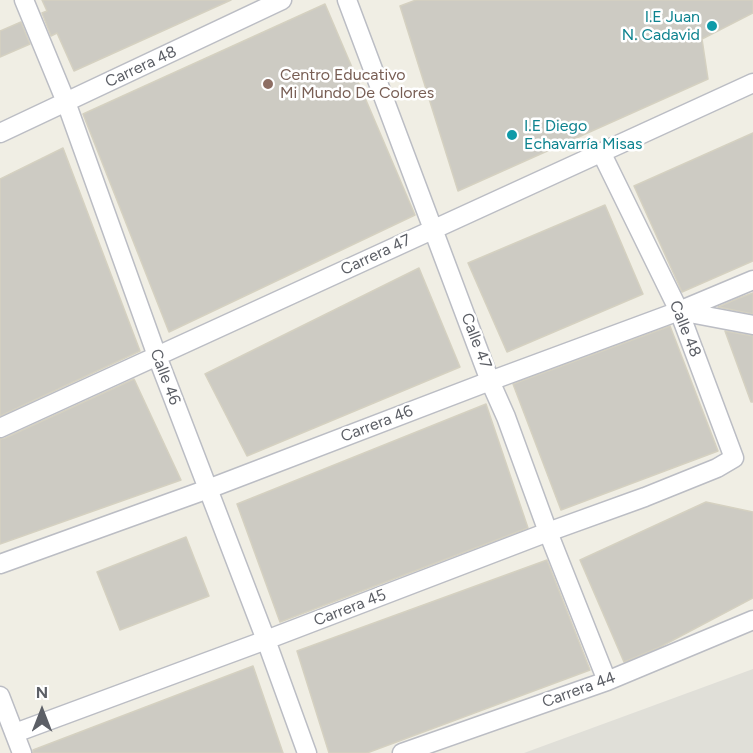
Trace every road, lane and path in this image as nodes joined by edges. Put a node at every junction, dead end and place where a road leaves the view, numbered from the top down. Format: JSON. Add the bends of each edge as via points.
{"nodes":[{"id":1,"x":24,"y":0,"type":"edge"},
{"id":2,"x":282,"y":0,"type":"edge"},
{"id":3,"x":347,"y":0,"type":"edge"},
{"id":4,"x":753,"y":83,"type":"edge"},
{"id":5,"x":66,"y":102,"type":"junction"},
{"id":6,"x":0,"y":133,"type":"edge"},
{"id":7,"x":602,"y":154,"type":"junction"},
{"id":8,"x":434,"y":229,"type":"junction"},
{"id":9,"x":753,"y":280,"type":"edge"},
{"id":10,"x":678,"y":311,"type":"junction"},
{"id":11,"x":753,"y":324,"type":"edge"},
{"id":12,"x":157,"y":356,"type":"junction"},
{"id":13,"x":490,"y":381,"type":"junction"},
{"id":14,"x":0,"y":428,"type":"edge"},
{"id":15,"x":684,"y":481,"type":"joint"},
{"id":16,"x":208,"y":489,"type":"junction"},
{"id":17,"x":548,"y":532,"type":"junction"},
{"id":18,"x":0,"y":564,"type":"edge"},
{"id":19,"x":753,"y":620,"type":"edge"},
{"id":20,"x":266,"y":640,"type":"junction"},
{"id":21,"x":607,"y":681,"type":"junction"},
{"id":22,"x":0,"y":696,"type":"edge"},
{"id":23,"x":15,"y":733,"type":"junction"},
{"id":24,"x":22,"y":753,"type":"edge"},
{"id":25,"x":307,"y":753,"type":"edge"},
{"id":26,"x":402,"y":753,"type":"edge"}],
"edges":[{"from":1,"to":5,"type":"street","name":"Calle 46"},
{"from":2,"to":5,"type":"street","name":"Carrera 48"},
{"from":3,"to":8,"type":"street","name":"Calle 47"},
{"from":4,"to":7,"type":"street","name":"Carrera 47"},
{"from":5,"to":6,"type":"street","name":"Carrera 48"},
{"from":5,"to":12,"type":"street","name":"Calle 46"},
{"from":7,"to":8,"type":"street","name":"Carrera 47"},
{"from":7,"to":10,"type":"street","name":"Calle 48"},
{"from":8,"to":12,"type":"street","name":"Carrera 47"},
{"from":8,"to":13,"type":"street","name":"Calle 47"},
{"from":9,"to":10,"type":"street","name":"Carrera 46"},
{"from":10,"to":11,"type":"street"},
{"from":10,"to":13,"type":"street","name":"Carrera 46"},
{"from":10,"to":15,"type":"street","name":"Calle 48","via":[[735,458]]},
{"from":12,"to":14,"type":"street","name":"Carrera 47"},
{"from":12,"to":16,"type":"street","name":"Calle 46"},
{"from":13,"to":16,"type":"street","name":"Carrera 46"},
{"from":13,"to":17,"type":"street","name":"Calle 47"},
{"from":15,"to":17,"type":"street","name":"Carrera 45"},
{"from":16,"to":18,"type":"street","name":"Carrera 46"},
{"from":16,"to":20,"type":"street","name":"Calle 46"},
{"from":17,"to":20,"type":"street","name":"Carrera 45"},
{"from":17,"to":21,"type":"street","name":"Calle 47"},
{"from":19,"to":21,"type":"street","name":"Carrera 44"},
{"from":20,"to":23,"type":"street","name":"Carrera 45"},
{"from":20,"to":25,"type":"street","name":"Calle 46"},
{"from":21,"to":26,"type":"street","name":"Carrera 44"},
{"from":22,"to":23,"type":"street"},
{"from":23,"to":24,"type":"street"}]}
